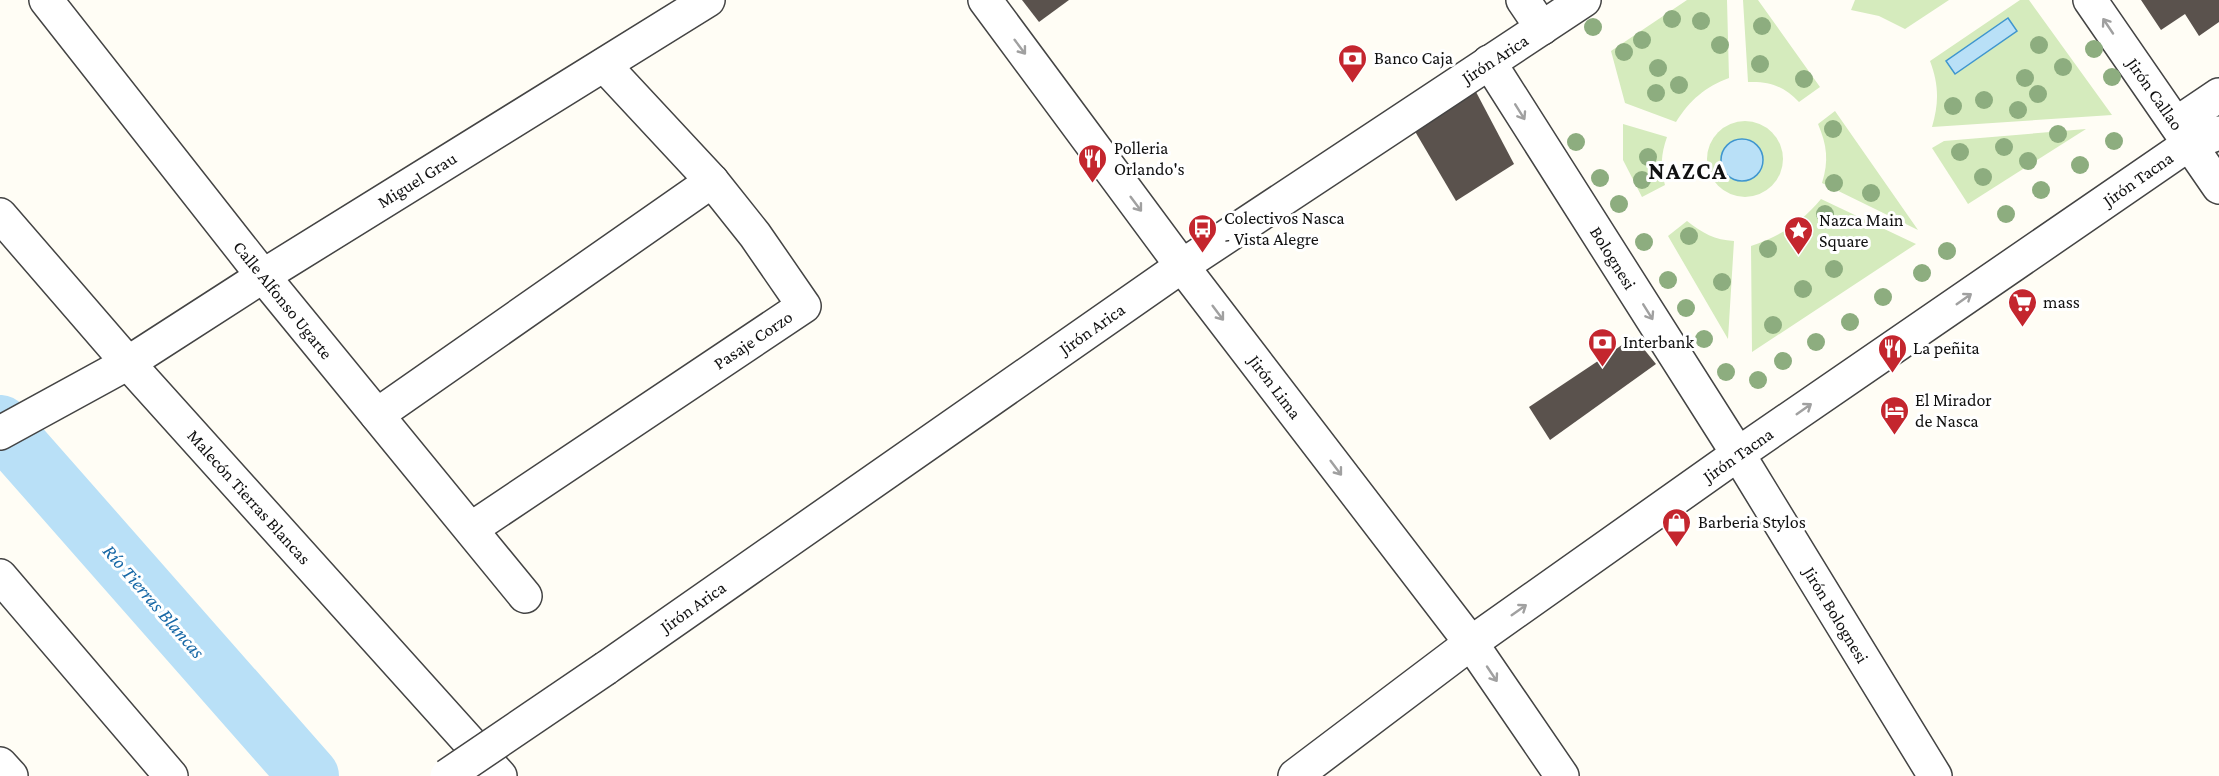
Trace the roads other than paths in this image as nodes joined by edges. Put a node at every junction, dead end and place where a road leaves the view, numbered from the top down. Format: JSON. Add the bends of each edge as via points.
{"nodes":[{"id":1,"x":46,"y":0,"type":"edge"},
{"id":2,"x":708,"y":0,"type":"edge"},
{"id":3,"x":985,"y":0,"type":"edge"},
{"id":4,"x":1523,"y":0,"type":"edge"},
{"id":5,"x":1584,"y":0,"type":"edge"},
{"id":6,"x":2090,"y":0,"type":"edge"},
{"id":7,"x":1542,"y":28,"type":"junction"},
{"id":8,"x":1489,"y":62,"type":"junction"},
{"id":9,"x":604,"y":64,"type":"junction"},
{"id":10,"x":2219,"y":95,"type":"edge"},
{"id":11,"x":2219,"y":133,"type":"edge"},
{"id":12,"x":2182,"y":134,"type":"junction"},
{"id":13,"x":712,"y":182,"type":"junction"},
{"id":14,"x":2219,"y":187,"type":"edge"},
{"id":15,"x":0,"y":215,"type":"edge"},
{"id":16,"x":1182,"y":266,"type":"junction"},
{"id":17,"x":263,"y":276,"type":"junction"},
{"id":18,"x":128,"y":363,"type":"junction"},
{"id":19,"x":377,"y":415,"type":"junction"},
{"id":20,"x":0,"y":433,"type":"edge"},
{"id":21,"x":1738,"y":454,"type":"junction"},
{"id":22,"x":471,"y":529,"type":"junction"},
{"id":23,"x":0,"y":576,"type":"edge"},
{"id":24,"x":525,"y":596,"type":"dead end"},
{"id":25,"x":1471,"y":643,"type":"junction"},
{"id":26,"x":0,"y":764,"type":"edge"},
{"id":27,"x":11,"y":776,"type":"edge"},
{"id":28,"x":171,"y":776,"type":"edge"},
{"id":29,"x":447,"y":776,"type":"edge"},
{"id":30,"x":500,"y":776,"type":"edge"},
{"id":31,"x":1294,"y":776,"type":"edge"},
{"id":32,"x":1562,"y":776,"type":"edge"},
{"id":33,"x":1935,"y":776,"type":"edge"}],
"edges":[{"from":1,"to":17,"type":"street","name":"Calle Alfonso Ugarte"},
{"from":2,"to":9,"type":"street","name":"Miguel Grau"},
{"from":3,"to":16,"type":"street","name":"Jirón Lima","one_way":true},
{"from":4,"to":7,"type":"street"},
{"from":5,"to":7,"type":"street","name":"Jirón Arica"},
{"from":12,"to":6,"type":"street","name":"Jirón Callao","one_way":true},
{"from":7,"to":8,"type":"street","name":"Jirón Arica"},
{"from":8,"to":16,"type":"street","name":"Jirón Arica"},
{"from":8,"to":21,"type":"street","name":"Bolognesi","one_way":true},
{"from":9,"to":13,"type":"street","name":"Pasaje Corzo"},
{"from":9,"to":17,"type":"street","name":"Miguel Grau"},
{"from":10,"to":12,"type":"street"},
{"from":11,"to":12,"type":"street"},
{"from":12,"to":14,"type":"street","name":"Jirón Callao"},
{"from":21,"to":12,"type":"street","name":"Jirón Tacna","one_way":true},
{"from":13,"to":19,"type":"street"},
{"from":13,"to":22,"type":"street","name":"Pasaje Corzo","via":[[804,306]]},
{"from":15,"to":18,"type":"street","name":"Malecón Tierras Blancas"},
{"from":16,"to":25,"type":"street","name":"Jirón Lima","one_way":true},
{"from":16,"to":29,"type":"street","name":"Jirón Arica","bridge":true},
{"from":17,"to":18,"type":"street","name":"Miguel Grau"},
{"from":17,"to":19,"type":"street","name":"Calle Alfonso Ugarte"},
{"from":18,"to":20,"type":"street","name":"Miguel Grau"},
{"from":18,"to":30,"type":"street","name":"Malecón Tierras Blancas"},
{"from":19,"to":22,"type":"street","name":"Calle Alfonso Ugarte"},
{"from":25,"to":21,"type":"street","name":"Jirón Tacna","one_way":true},
{"from":21,"to":33,"type":"street","name":"Jirón Bolognesi"},
{"from":22,"to":24,"type":"street","name":"Calle Alfonso Ugarte"},
{"from":23,"to":28,"type":"street"},
{"from":25,"to":31,"type":"street","name":"Jirón Tacna"},
{"from":25,"to":32,"type":"street","name":"Jirón Lima","one_way":true},
{"from":26,"to":27,"type":"street"}]}
